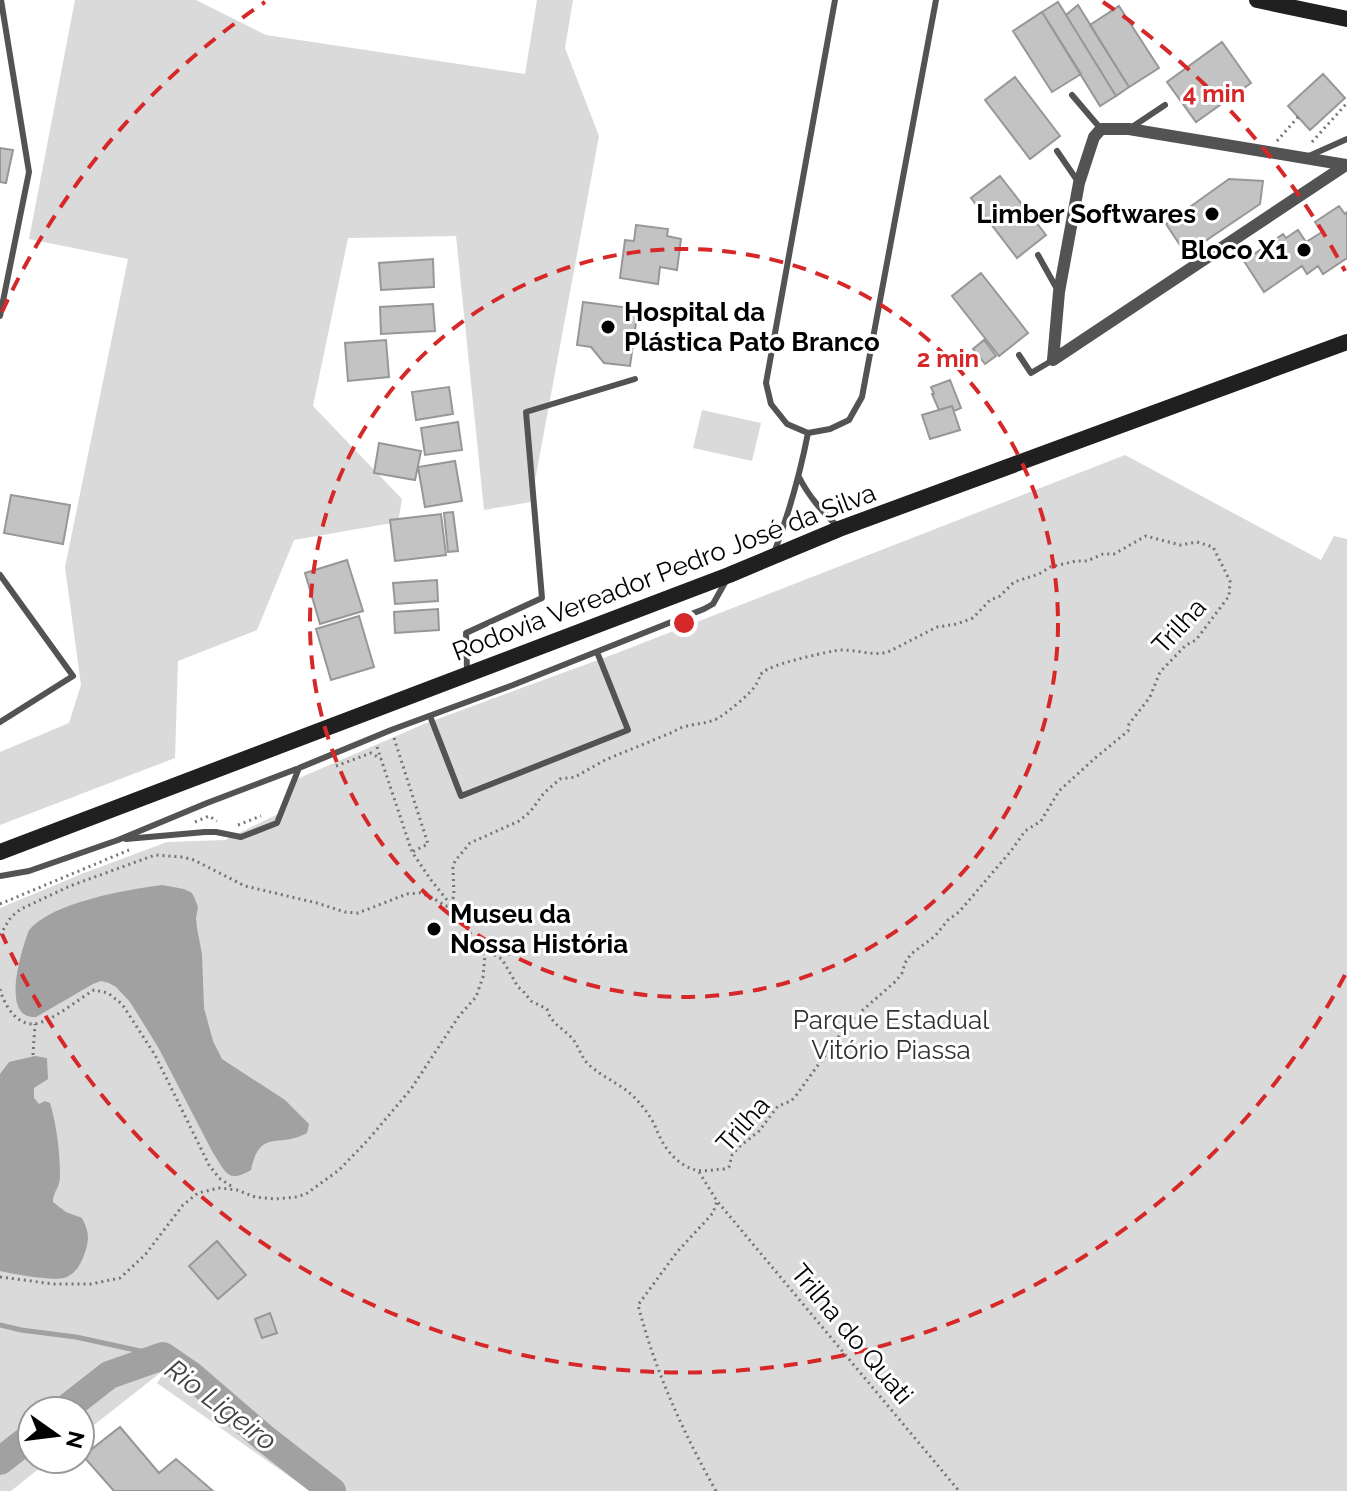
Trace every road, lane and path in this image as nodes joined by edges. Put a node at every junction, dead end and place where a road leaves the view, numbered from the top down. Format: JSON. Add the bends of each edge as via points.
{"nodes":[{"id":1,"x":1,"y":0,"type":"edge"},
{"id":2,"x":835,"y":0,"type":"edge"},
{"id":3,"x":936,"y":0,"type":"edge"},
{"id":4,"x":1257,"y":0,"type":"edge"},
{"id":5,"x":1347,"y":19,"type":"edge"},
{"id":6,"x":1072,"y":95,"type":"dead end"},
{"id":7,"x":1347,"y":103,"type":"edge"},
{"id":8,"x":1165,"y":105,"type":"dead end"},
{"id":9,"x":1298,"y":117,"type":"dead end"},
{"id":10,"x":1101,"y":129,"type":"junction"},
{"id":11,"x":1129,"y":129,"type":"junction"},
{"id":12,"x":1347,"y":139,"type":"edge"},
{"id":13,"x":1057,"y":151,"type":"dead end"},
{"id":14,"x":1268,"y":152,"type":"junction"},
{"id":15,"x":1306,"y":158,"type":"junction"},
{"id":16,"x":1347,"y":165,"type":"edge"},
{"id":17,"x":1079,"y":183,"type":"junction"},
{"id":18,"x":1038,"y":255,"type":"dead end"},
{"id":19,"x":1059,"y":292,"type":"junction"},
{"id":20,"x":0,"y":316,"type":"edge"},
{"id":21,"x":1347,"y":342,"type":"edge"},
{"id":22,"x":1019,"y":355,"type":"dead end"},
{"id":23,"x":1053,"y":360,"type":"junction"},
{"id":24,"x":635,"y":379,"type":"dead end"},
{"id":25,"x":808,"y":433,"type":"junction"},
{"id":26,"x":799,"y":477,"type":"junction"},
{"id":27,"x":839,"y":529,"type":"junction"},
{"id":28,"x":773,"y":557,"type":"junction"},
{"id":29,"x":0,"y":575,"type":"edge"},
{"id":30,"x":729,"y":575,"type":"junction"},
{"id":31,"x":597,"y":652,"type":"junction"},
{"id":32,"x":468,"y":675,"type":"junction"},
{"id":33,"x":430,"y":716,"type":"junction"},
{"id":34,"x":0,"y":722,"type":"edge"},
{"id":35,"x":391,"y":730,"type":"junction"},
{"id":36,"x":374,"y":737,"type":"junction"},
{"id":37,"x":299,"y":768,"type":"junction"},
{"id":38,"x":118,"y":840,"type":"junction"},
{"id":39,"x":0,"y":852,"type":"edge"},
{"id":40,"x":412,"y":852,"type":"junction"},
{"id":41,"x":0,"y":876,"type":"edge"},
{"id":42,"x":451,"y":905,"type":"junction"},
{"id":43,"x":0,"y":935,"type":"edge"},
{"id":44,"x":480,"y":948,"type":"junction"},
{"id":45,"x":0,"y":989,"type":"edge"},
{"id":46,"x":35,"y":1024,"type":"junction"},
{"id":47,"x":33,"y":1055,"type":"dead end"},
{"id":48,"x":699,"y":1172,"type":"junction"},
{"id":49,"x":237,"y":1190,"type":"junction"},
{"id":50,"x":717,"y":1201,"type":"junction"},
{"id":51,"x":0,"y":1277,"type":"edge"},
{"id":52,"x":716,"y":1491,"type":"edge"},
{"id":53,"x":959,"y":1491,"type":"edge"}],
"edges":[{"from":1,"to":20,"type":"lane","via":[[29,172]]},
{"from":2,"to":25,"type":"lane","via":[[766,383],[771,404],[787,424]]},
{"from":3,"to":25,"type":"lane","via":[[862,397],[849,420]]},
{"from":4,"to":5,"type":"main road"},
{"from":6,"to":10,"type":"lane"},
{"from":7,"to":15,"type":"path","via":[[1308,147]]},
{"from":8,"to":11,"type":"lane"},
{"from":9,"to":14,"type":"path"},
{"from":10,"to":11,"type":"street"},
{"from":10,"to":17,"type":"street"},
{"from":11,"to":14,"type":"street"},
{"from":12,"to":15,"type":"lane"},
{"from":13,"to":17,"type":"lane"},
{"from":14,"to":15,"type":"street"},
{"from":15,"to":16,"type":"street"},
{"from":16,"to":23,"type":"street"},
{"from":17,"to":19,"type":"street"},
{"from":18,"to":19,"type":"lane"},
{"from":19,"to":23,"type":"street"},
{"from":21,"to":27,"type":"main road","name":"Rodovia Vereador Pedro José da Silva"},
{"from":22,"to":23,"type":"lane","via":[[1031,373]]},
{"from":24,"to":32,"type":"lane","via":[[526,412],[542,598],[466,633]]},
{"from":25,"to":26,"type":"lane"},
{"from":26,"to":27,"type":"lane","via":[[806,493]]},
{"from":26,"to":28,"type":"lane"},
{"from":27,"to":28,"type":"main road","name":"Rodovia Vereador Pedro José da Silva"},
{"from":28,"to":30,"type":"main road","name":"Rodovia Vereador Pedro José da Silva"},
{"from":29,"to":34,"type":"lane","via":[[73,676]]},
{"from":30,"to":31,"type":"lane","via":[[713,604]]},
{"from":30,"to":32,"type":"main road","name":"Rodovia Vereador Pedro José da Silva"},
{"from":31,"to":33,"type":"lane"},
{"from":31,"to":33,"type":"lane","via":[[628,730],[461,796]]},
{"from":32,"to":39,"type":"main road","name":"Rodovia Vereador Pedro José da Silva"},
{"from":33,"to":35,"type":"lane"},
{"from":35,"to":36,"type":"lane"},
{"from":35,"to":40,"type":"path","via":[[428,844]]},
{"from":36,"to":37,"type":"lane"},
{"from":36,"to":40,"type":"path"},
{"from":37,"to":38,"type":"lane"},
{"from":37,"to":38,"type":"lane","via":[[277,823],[241,837],[205,832]]},
{"from":38,"to":41,"type":"lane"},
{"from":40,"to":42,"type":"path"},
{"from":42,"to":43,"type":"path","via":[[420,893],[358,913],[345,912],[245,886],[194,860],[155,855],[21,909]]},
{"from":42,"to":44,"type":"path","name":"Trilha"},
{"from":42,"to":48,"type":"path","name":"Trilha","via":[[455,861],[470,843],[519,821],[560,779],[575,777],[681,726],[718,719],[772,666],[843,648],[888,652],[937,627],[973,618],[1014,582],[1050,567],[1114,554],[1146,536],[1213,547],[1230,581],[1229,596],[1196,640],[1160,672],[1128,731],[1059,791],[1041,821],[1025,831],[959,912],[911,954],[896,981],[849,1022],[795,1097],[778,1106],[739,1147],[729,1167]]},
{"from":44,"to":48,"type":"path","name":"Trilha","via":[[502,959],[518,987],[547,1009],[589,1065],[634,1097],[674,1157]]},
{"from":44,"to":49,"type":"path","via":[[485,955],[476,997],[411,1089],[339,1170],[296,1197],[255,1197]]},
{"from":45,"to":46,"type":"path","via":[[4,1004],[17,1018]]},
{"from":46,"to":47,"type":"path"},
{"from":46,"to":49,"type":"path","via":[[94,990],[122,1004],[155,1055],[209,1165]]},
{"from":48,"to":50,"type":"path","name":"Trilha do Quati"},
{"from":49,"to":51,"type":"path","via":[[198,1193],[120,1278],[66,1284]]},
{"from":50,"to":52,"type":"path","via":[[713,1213],[638,1305],[658,1372]]},
{"from":50,"to":53,"type":"path","name":"Trilha do Quati"}]}
